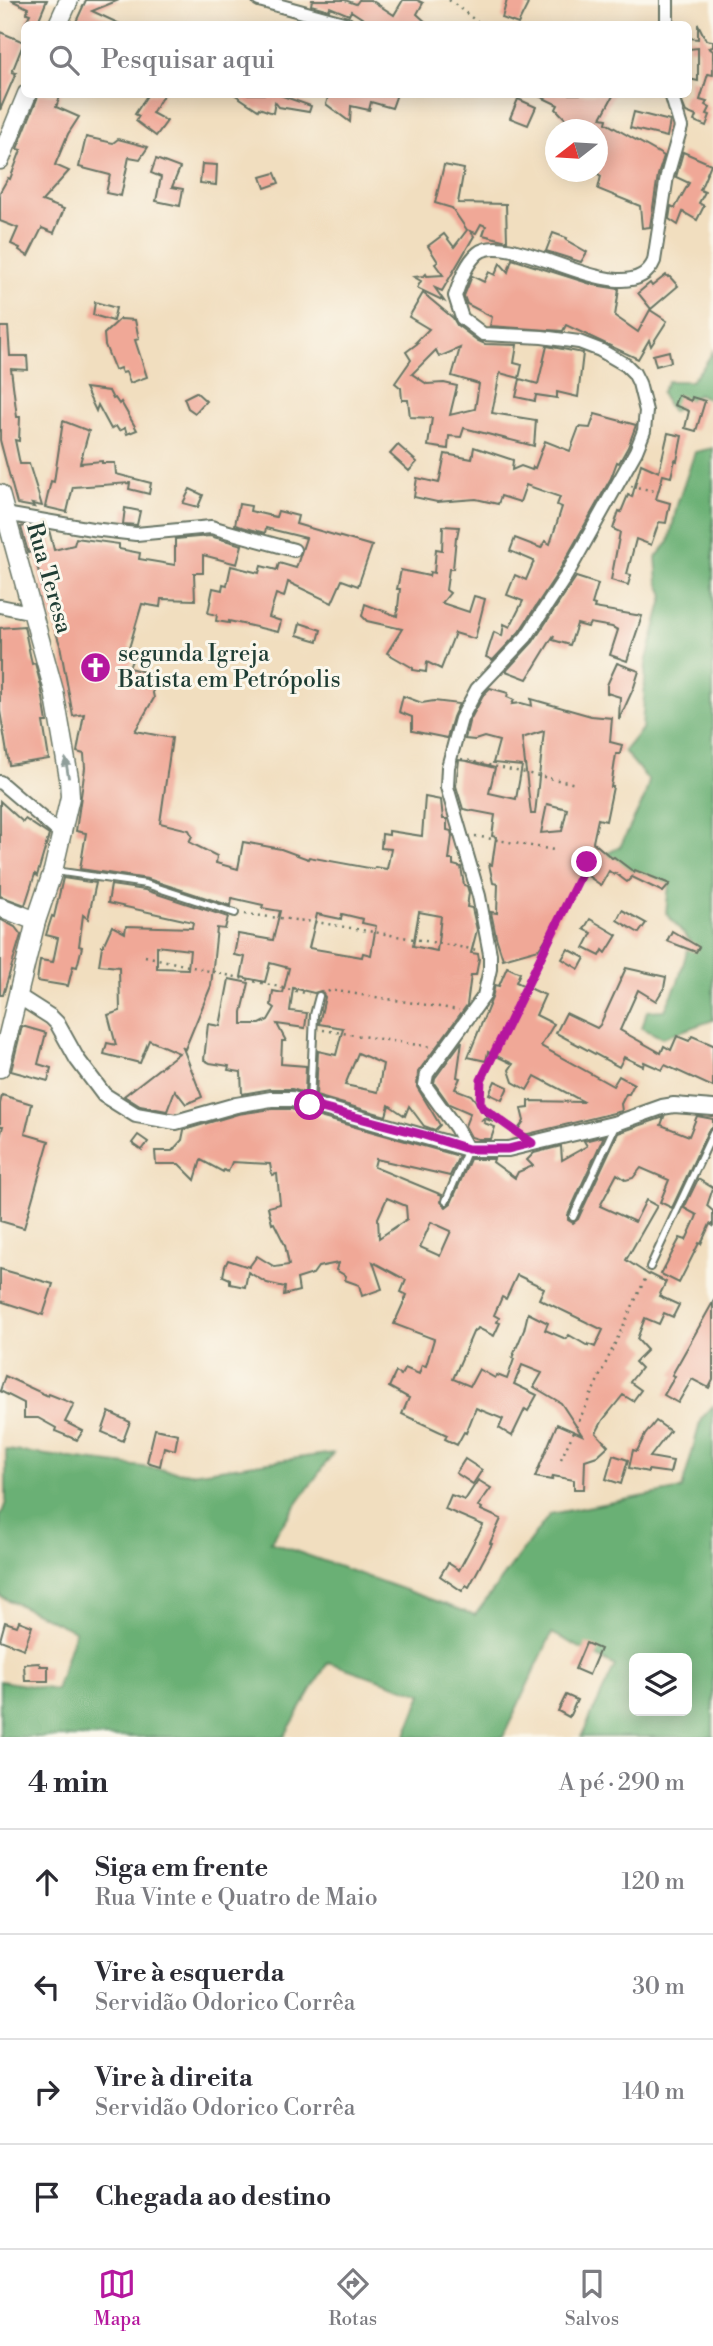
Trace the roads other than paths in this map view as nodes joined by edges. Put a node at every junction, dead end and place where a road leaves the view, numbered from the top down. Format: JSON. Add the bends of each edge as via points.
{"nodes":[{"id":1,"x":69,"y":0,"type":"edge"},
{"id":2,"x":258,"y":0,"type":"edge"},
{"id":3,"x":667,"y":0,"type":"edge"},
{"id":4,"x":59,"y":21,"type":"edge"},
{"id":5,"x":336,"y":21,"type":"edge"},
{"id":6,"x":667,"y":21,"type":"edge"},
{"id":7,"x":25,"y":98,"type":"edge"},
{"id":8,"x":672,"y":98,"type":"edge"},
{"id":9,"x":0,"y":160,"type":"edge"},
{"id":10,"x":0,"y":494,"type":"edge"},
{"id":11,"x":5,"y":514,"type":"junction"},
{"id":12,"x":295,"y":550,"type":"dead end"},
{"id":13,"x":0,"y":606,"type":"edge"},
{"id":14,"x":34,"y":613,"type":"junction"},
{"id":15,"x":0,"y":782,"type":"edge"},
{"id":16,"x":62,"y":835,"type":"junction"},
{"id":17,"x":53,"y":871,"type":"junction"},
{"id":18,"x":0,"y":907,"type":"edge"},
{"id":19,"x":235,"y":913,"type":"road end"},
{"id":20,"x":36,"y":921,"type":"junction"},
{"id":21,"x":18,"y":996,"type":"junction"},
{"id":22,"x":319,"y":996,"type":"road end"},
{"id":23,"x":0,"y":1068,"type":"edge"},
{"id":24,"x":310,"y":1105,"type":"junction"},
{"id":25,"x":713,"y":1108,"type":"edge"},
{"id":26,"x":617,"y":1123,"type":"junction"},
{"id":27,"x":713,"y":1133,"type":"edge"},
{"id":28,"x":468,"y":1149,"type":"junction"},
{"id":29,"x":446,"y":1201,"type":"dead end"},
{"id":30,"x":573,"y":1217,"type":"dead end"},
{"id":31,"x":650,"y":1267,"type":"road end"}],
"edges":[{"from":1,"to":4,"type":"main road"},
{"from":2,"to":5,"type":"street"},
{"from":3,"to":6,"type":"street"},
{"from":7,"to":9,"type":"main road"},
{"from":8,"to":28,"type":"street","via":[[681,127],[667,176],[654,261],[648,271],[613,279],[490,248],[472,260],[455,296],[462,318],[483,334],[579,342],[613,357],[634,373],[646,411],[645,431],[566,576],[526,637],[468,702],[448,766],[449,794],[479,896],[490,969],[484,996],[427,1074],[425,1086]]},
{"from":10,"to":11,"type":"main road","name":"Rua Teresa"},
{"from":11,"to":12,"type":"street","via":[[136,534],[211,527]]},
{"from":11,"to":14,"type":"main road","name":"Rua Teresa"},
{"from":13,"to":14,"type":"street"},
{"from":16,"to":14,"type":"main road","name":"Rua Teresa","one_way":true,"via":[[69,778]]},
{"from":15,"to":16,"type":"street"},
{"from":16,"to":17,"type":"main road","name":"Rua Teresa"},
{"from":17,"to":19,"type":"lane","via":[[145,884]]},
{"from":17,"to":20,"type":"main road","name":"Rua Teresa"},
{"from":18,"to":20,"type":"main road"},
{"from":20,"to":21,"type":"main road","name":"Rua Teresa"},
{"from":21,"to":23,"type":"main road","name":"Rua Teresa"},
{"from":21,"to":24,"type":"street","via":[[51,1017],[90,1078],[129,1112],[176,1122],[271,1099]]},
{"from":22,"to":24,"type":"lane"},
{"from":24,"to":28,"type":"street"},
{"from":25,"to":26,"type":"street","via":[[674,1105]]},
{"from":26,"to":28,"type":"street","via":[[508,1149]]},
{"from":26,"to":30,"type":"lane"},
{"from":27,"to":31,"type":"lane"},
{"from":28,"to":29,"type":"lane"}]}
